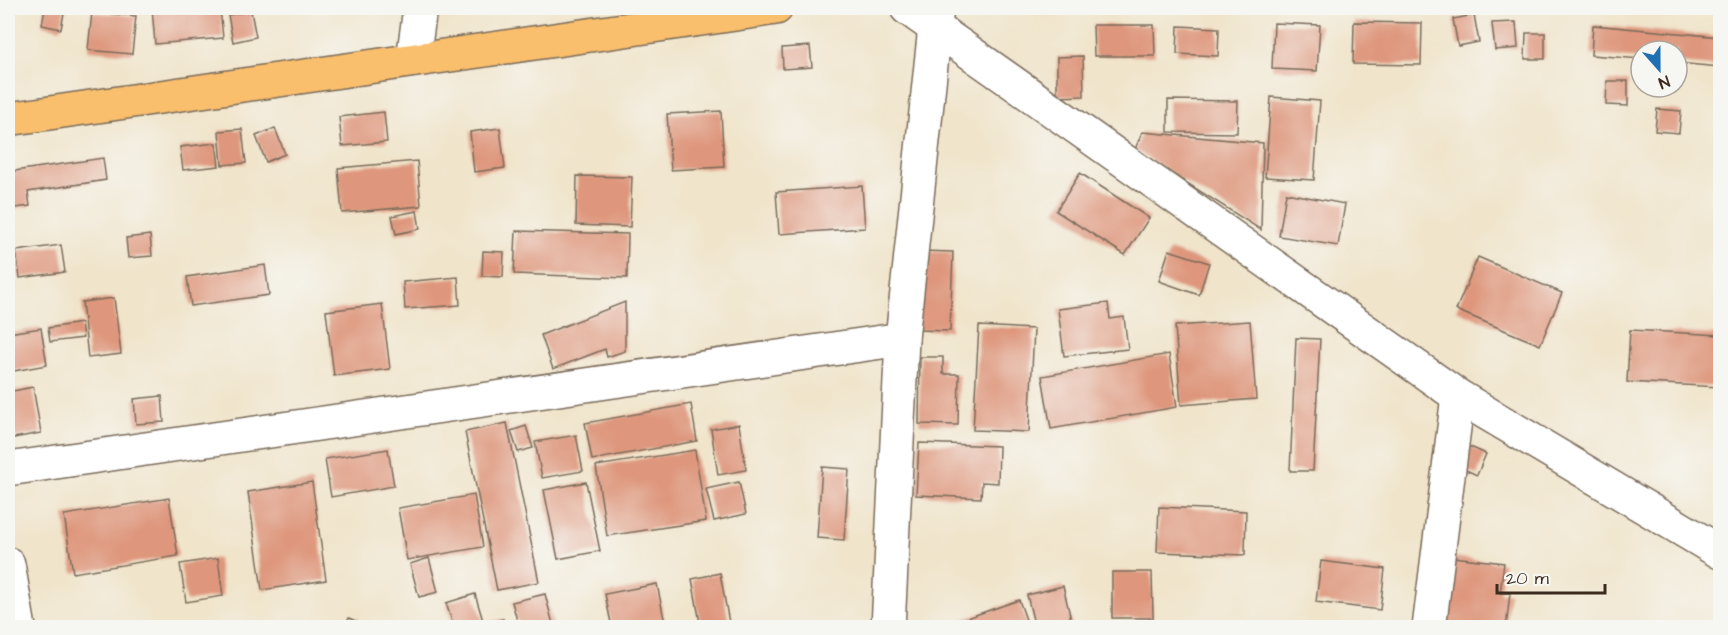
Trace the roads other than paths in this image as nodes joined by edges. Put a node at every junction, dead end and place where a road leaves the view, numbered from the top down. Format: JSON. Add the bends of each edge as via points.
{"nodes":[{"id":1,"x":420,"y":8,"type":"edge"},
{"id":2,"x":776,"y":8,"type":"edge"},
{"id":3,"x":926,"y":13,"type":"edge"},
{"id":4,"x":413,"y":60,"type":"junction"},
{"id":5,"x":8,"y":119,"type":"edge"},
{"id":6,"x":902,"y":339,"type":"junction"},
{"id":7,"x":1458,"y":396,"type":"junction"},
{"id":8,"x":8,"y":469,"type":"edge"},
{"id":9,"x":1720,"y":552,"type":"edge"},
{"id":10,"x":8,"y":564,"type":"edge"},
{"id":11,"x":19,"y":627,"type":"edge"},
{"id":12,"x":888,"y":627,"type":"edge"},
{"id":13,"x":1429,"y":627,"type":"edge"}],
"edges":[{"from":1,"to":4,"type":"street"},
{"from":2,"to":4,"type":"main road"},
{"from":3,"to":6,"type":"street"},
{"from":3,"to":7,"type":"street"},
{"from":4,"to":5,"type":"main road"},
{"from":6,"to":8,"type":"street"},
{"from":6,"to":12,"type":"street"},
{"from":7,"to":9,"type":"street"},
{"from":7,"to":13,"type":"street"},
{"from":10,"to":11,"type":"street"}]}
